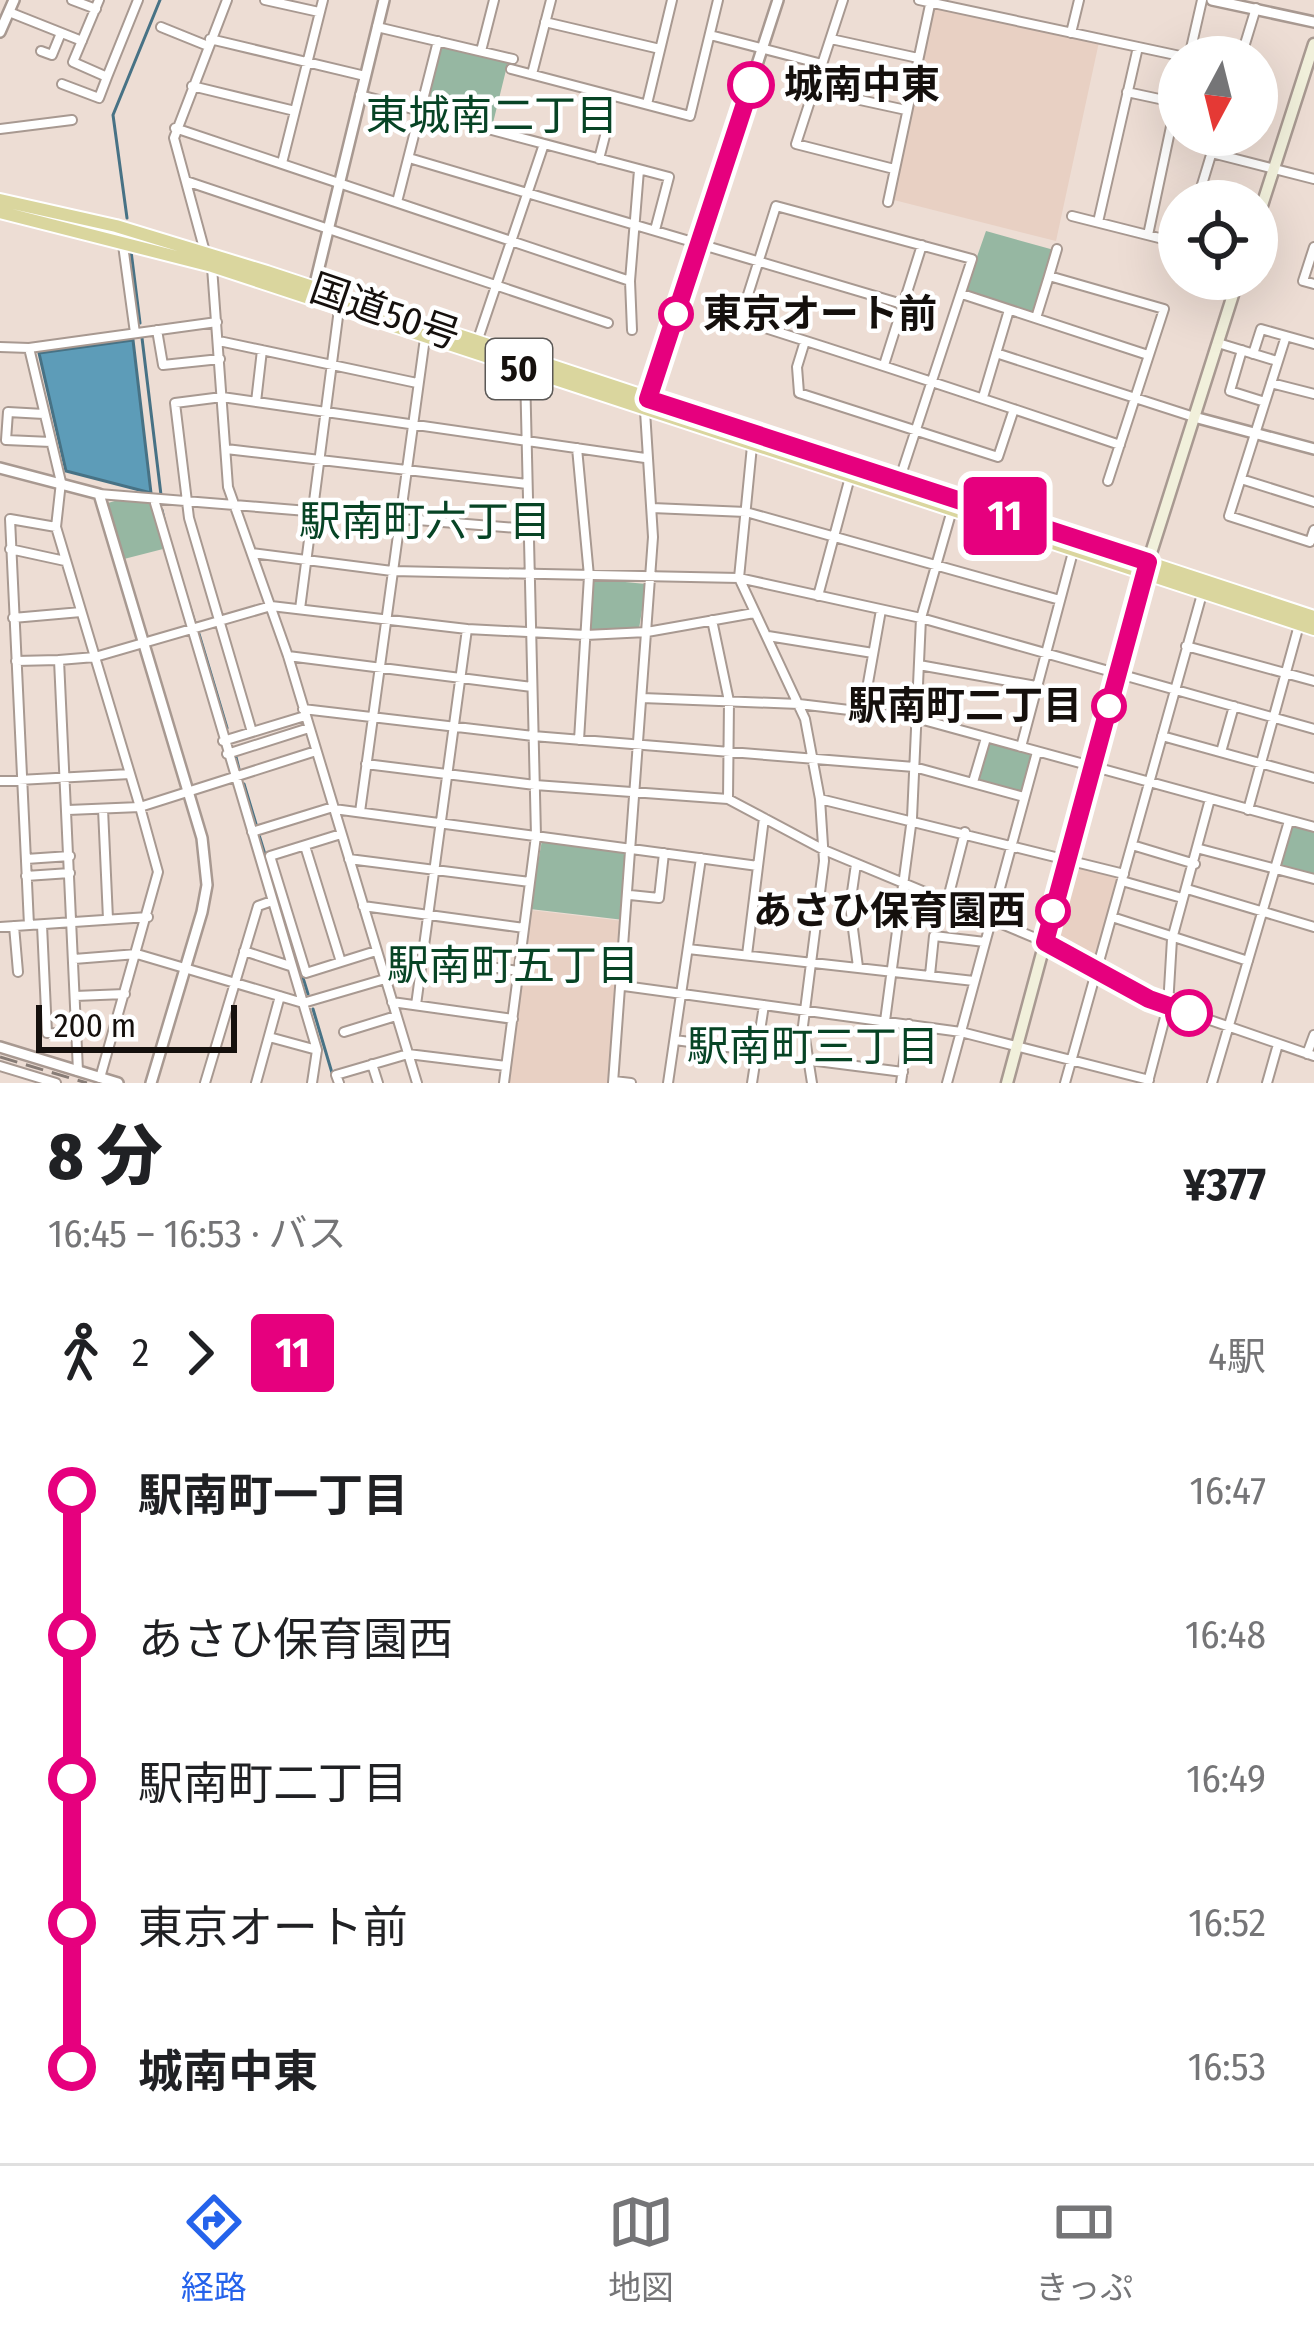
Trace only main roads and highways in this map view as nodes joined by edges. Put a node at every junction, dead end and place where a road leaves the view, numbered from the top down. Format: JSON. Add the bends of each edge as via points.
{"nodes":[{"id":1,"x":1314,"y":44,"type":"edge"},
{"id":2,"x":1270,"y":180,"type":"edge"},
{"id":3,"x":0,"y":200,"type":"edge"},
{"id":4,"x":0,"y":212,"type":"edge"},
{"id":5,"x":208,"y":259,"type":"junction"},
{"id":6,"x":312,"y":294,"type":"junction"},
{"id":7,"x":1231,"y":300,"type":"edge"},
{"id":8,"x":646,"y":405,"type":"junction"},
{"id":9,"x":1146,"y":568,"type":"junction"},
{"id":10,"x":1314,"y":617,"type":"edge"},
{"id":11,"x":1314,"y":629,"type":"edge"},
{"id":12,"x":1006,"y":1083,"type":"edge"}],
"edges":[{"from":1,"to":2,"type":"main road"},
{"from":3,"to":5,"type":"highway","name":"国道50号","number":"50"},
{"from":4,"to":5,"type":"highway","name":"国道50号","number":"50"},
{"from":5,"to":6,"type":"highway","name":"国道50号","number":"50"},
{"from":6,"to":8,"type":"highway","name":"国道50号","number":"50"},
{"from":6,"to":8,"type":"highway","name":"国道50号","number":"50","via":[[425,338]]},
{"from":7,"to":9,"type":"main road"},
{"from":8,"to":9,"type":"highway","name":"国道50号","number":"50"},
{"from":8,"to":9,"type":"highway","name":"国道50号","number":"50","via":[[1073,552]]},
{"from":9,"to":10,"type":"highway","name":"国道50号","number":"50"},
{"from":9,"to":11,"type":"highway","name":"国道50号","number":"50"},
{"from":9,"to":12,"type":"main road"}]}
